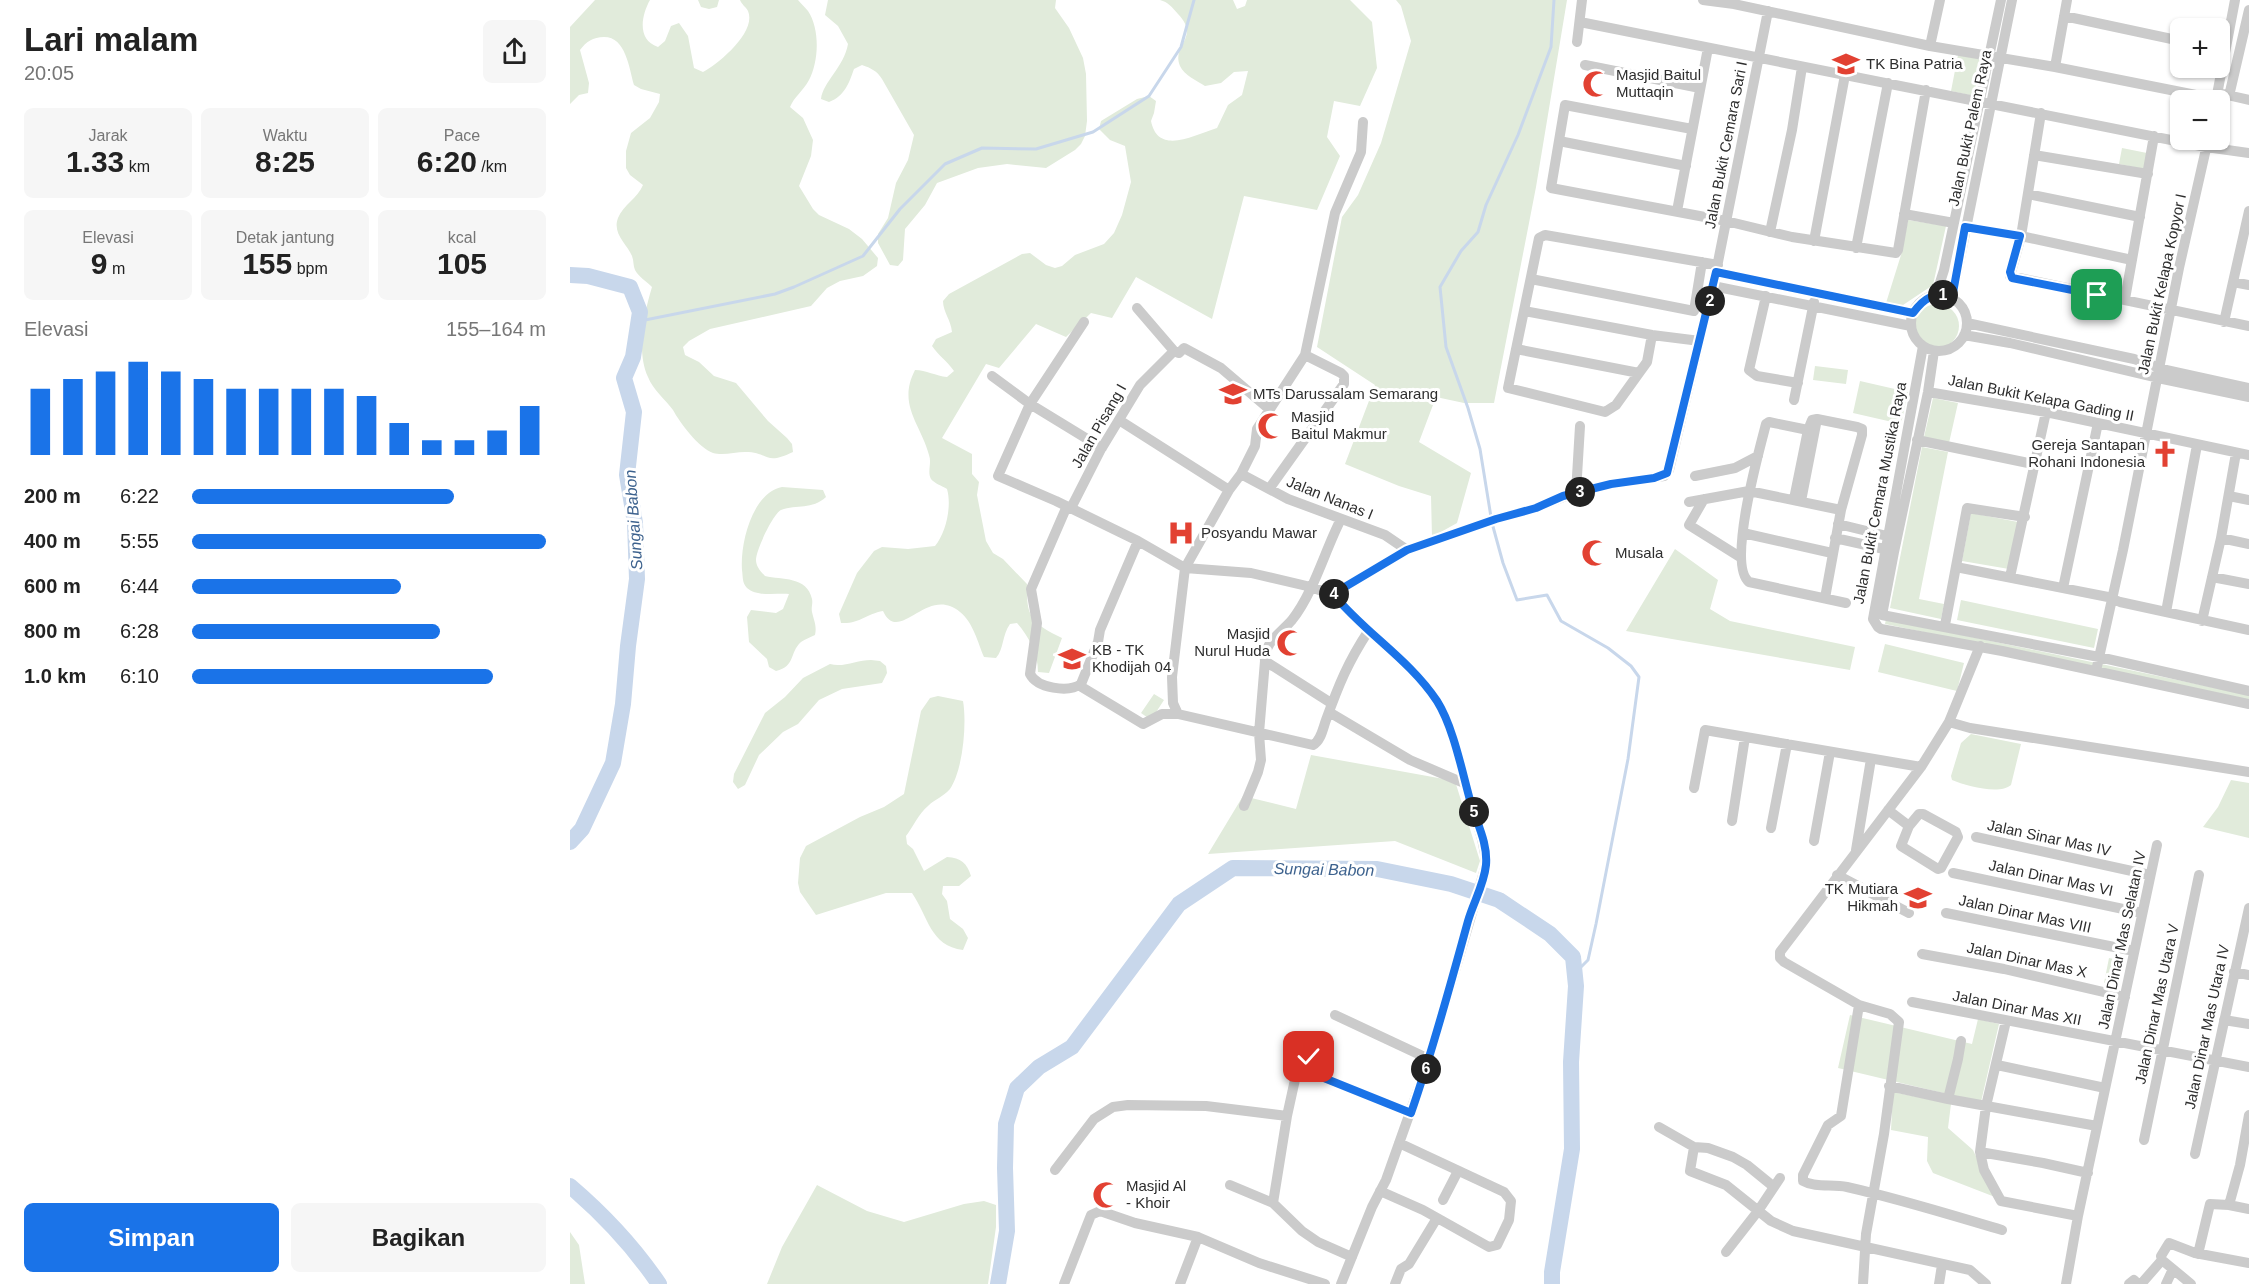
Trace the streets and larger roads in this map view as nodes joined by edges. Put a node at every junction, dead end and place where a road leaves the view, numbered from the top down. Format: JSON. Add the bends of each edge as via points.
{"nodes":[{"id":1,"x":1582,"y":0,"type":"edge"},
{"id":2,"x":1703,"y":0,"type":"edge"},
{"id":3,"x":1940,"y":0,"type":"edge"},
{"id":4,"x":2001,"y":0,"type":"edge"},
{"id":5,"x":2012,"y":0,"type":"edge"},
{"id":6,"x":2067,"y":0,"type":"edge"},
{"id":7,"x":2235,"y":0,"type":"edge"},
{"id":8,"x":1742,"y":3,"type":"edge"},
{"id":9,"x":1768,"y":11,"type":"junction"},
{"id":10,"x":2249,"y":14,"type":"edge"},
{"id":11,"x":2064,"y":16,"type":"junction"},
{"id":12,"x":2230,"y":21,"type":"edge"},
{"id":13,"x":1580,"y":22,"type":"junction"},
{"id":14,"x":2170,"y":39,"type":"edge"},
{"id":15,"x":1577,"y":42,"type":"dead end"},
{"id":16,"x":1930,"y":46,"type":"junction"},
{"id":17,"x":1708,"y":48,"type":"junction"},
{"id":18,"x":1989,"y":56,"type":"junction"},
{"id":19,"x":2244,"y":57,"type":"edge"},
{"id":20,"x":1758,"y":58,"type":"junction"},
{"id":21,"x":2001,"y":58,"type":"junction"},
{"id":22,"x":1585,"y":65,"type":"dead end"},
{"id":23,"x":1802,"y":67,"type":"junction"},
{"id":24,"x":2055,"y":68,"type":"junction"},
{"id":25,"x":1845,"y":75,"type":"junction"},
{"id":26,"x":1888,"y":83,"type":"junction"},
{"id":27,"x":1701,"y":88,"type":"junction"},
{"id":28,"x":1926,"y":90,"type":"junction"},
{"id":29,"x":2173,"y":90,"type":"edge"},
{"id":30,"x":2230,"y":93,"type":"edge"},
{"id":31,"x":2230,"y":96,"type":"edge"},
{"id":32,"x":1980,"y":100,"type":"junction"},
{"id":33,"x":2249,"y":100,"type":"edge"},
{"id":34,"x":1992,"y":103,"type":"junction"},
{"id":35,"x":2041,"y":113,"type":"junction"},
{"id":36,"x":1363,"y":122,"type":"dead end"},
{"id":37,"x":1692,"y":129,"type":"junction"},
{"id":38,"x":2154,"y":136,"type":"junction"},
{"id":39,"x":2170,"y":138,"type":"edge"},
{"id":40,"x":1558,"y":141,"type":"junction"},
{"id":41,"x":2230,"y":148,"type":"edge"},
{"id":42,"x":2205,"y":150,"type":"edge"},
{"id":43,"x":2249,"y":153,"type":"edge"},
{"id":44,"x":2034,"y":154,"type":"junction"},
{"id":45,"x":1686,"y":166,"type":"junction"},
{"id":46,"x":1972,"y":168,"type":"junction"},
{"id":47,"x":2148,"y":174,"type":"junction"},
{"id":48,"x":2028,"y":194,"type":"junction"},
{"id":49,"x":1677,"y":211,"type":"junction"},
{"id":50,"x":2249,"y":211,"type":"edge"},
{"id":51,"x":1904,"y":214,"type":"junction"},
{"id":52,"x":2140,"y":218,"type":"junction"},
{"id":53,"x":1726,"y":221,"type":"junction"},
{"id":54,"x":1960,"y":225,"type":"junction"},
{"id":55,"x":1770,"y":232,"type":"junction"},
{"id":56,"x":2020,"y":236,"type":"junction"},
{"id":57,"x":1815,"y":241,"type":"junction"},
{"id":58,"x":2246,"y":242,"type":"edge"},
{"id":59,"x":1856,"y":248,"type":"junction"},
{"id":60,"x":2132,"y":260,"type":"junction"},
{"id":61,"x":1702,"y":262,"type":"junction"},
{"id":62,"x":1717,"y":269,"type":"junction"},
{"id":63,"x":1531,"y":279,"type":"junction"},
{"id":64,"x":2233,"y":282,"type":"junction"},
{"id":65,"x":2249,"y":285,"type":"edge"},
{"id":66,"x":1713,"y":286,"type":"junction"},
{"id":67,"x":1816,"y":293,"type":"junction"},
{"id":68,"x":1936,"y":295,"type":"junction"},
{"id":69,"x":1766,"y":296,"type":"junction"},
{"id":70,"x":1952,"y":298,"type":"junction"},
{"id":71,"x":2125,"y":299,"type":"junction"},
{"id":72,"x":1137,"y":308,"type":"dead end"},
{"id":73,"x":1813,"y":308,"type":"junction"},
{"id":74,"x":2171,"y":310,"type":"junction"},
{"id":75,"x":1524,"y":311,"type":"junction"},
{"id":76,"x":1913,"y":313,"type":"junction"},
{"id":77,"x":1084,"y":322,"type":"dead end"},
{"id":78,"x":2224,"y":322,"type":"junction"},
{"id":79,"x":1967,"y":323,"type":"junction"},
{"id":80,"x":1911,"y":326,"type":"junction"},
{"id":81,"x":2249,"y":326,"type":"edge"},
{"id":82,"x":1652,"y":335,"type":"junction"},
{"id":83,"x":1964,"y":335,"type":"junction"},
{"id":84,"x":1700,"y":340,"type":"junction"},
{"id":85,"x":1923,"y":346,"type":"junction"},
{"id":86,"x":1516,"y":349,"type":"junction"},
{"id":87,"x":1174,"y":351,"type":"junction"},
{"id":88,"x":1934,"y":351,"type":"junction"},
{"id":89,"x":1305,"y":355,"type":"junction"},
{"id":90,"x":1639,"y":373,"type":"junction"},
{"id":91,"x":2159,"y":373,"type":"junction"},
{"id":92,"x":992,"y":376,"type":"dead end"},
{"id":93,"x":1798,"y":383,"type":"junction"},
{"id":94,"x":2249,"y":388,"type":"edge"},
{"id":95,"x":1928,"y":392,"type":"junction"},
{"id":96,"x":2249,"y":397,"type":"edge"},
{"id":97,"x":1794,"y":400,"type":"dead end"},
{"id":98,"x":1030,"y":404,"type":"junction"},
{"id":99,"x":1269,"y":409,"type":"junction"},
{"id":100,"x":2046,"y":412,"type":"junction"},
{"id":101,"x":1817,"y":419,"type":"junction"},
{"id":102,"x":1119,"y":420,"type":"junction"},
{"id":103,"x":2098,"y":423,"type":"junction"},
{"id":104,"x":1580,"y":426,"type":"dead end"},
{"id":105,"x":1808,"y":430,"type":"junction"},
{"id":106,"x":2147,"y":435,"type":"junction"},
{"id":107,"x":1917,"y":440,"type":"junction"},
{"id":108,"x":2197,"y":446,"type":"junction"},
{"id":109,"x":1102,"y":448,"type":"junction"},
{"id":110,"x":2236,"y":453,"type":"junction"},
{"id":111,"x":2249,"y":455,"type":"edge"},
{"id":112,"x":1758,"y":456,"type":"junction"},
{"id":113,"x":2033,"y":464,"type":"junction"},
{"id":114,"x":1241,"y":474,"type":"junction"},
{"id":115,"x":1695,"y":476,"type":"dead end"},
{"id":116,"x":1269,"y":489,"type":"junction"},
{"id":117,"x":1228,"y":490,"type":"junction"},
{"id":118,"x":1749,"y":491,"type":"junction"},
{"id":119,"x":1576,"y":493,"type":"junction"},
{"id":120,"x":2229,"y":496,"type":"junction"},
{"id":121,"x":1704,"y":498,"type":"junction"},
{"id":122,"x":1798,"y":500,"type":"junction"},
{"id":123,"x":2249,"y":500,"type":"edge"},
{"id":124,"x":1689,"y":502,"type":"dead end"},
{"id":125,"x":1899,"y":502,"type":"junction"},
{"id":126,"x":1069,"y":507,"type":"junction"},
{"id":127,"x":1841,"y":510,"type":"junction"},
{"id":128,"x":2025,"y":517,"type":"junction"},
{"id":129,"x":1341,"y":519,"type":"junction"},
{"id":130,"x":1838,"y":524,"type":"junction"},
{"id":131,"x":1743,"y":533,"type":"junction"},
{"id":132,"x":1887,"y":536,"type":"junction"},
{"id":133,"x":1835,"y":538,"type":"junction"},
{"id":134,"x":2221,"y":538,"type":"junction"},
{"id":135,"x":1138,"y":541,"type":"junction"},
{"id":136,"x":2249,"y":544,"type":"edge"},
{"id":137,"x":1884,"y":549,"type":"junction"},
{"id":138,"x":1407,"y":550,"type":"junction"},
{"id":139,"x":1833,"y":553,"type":"junction"},
{"id":140,"x":1740,"y":557,"type":"junction"},
{"id":141,"x":1956,"y":567,"type":"junction"},
{"id":142,"x":1185,"y":568,"type":"junction"},
{"id":143,"x":2010,"y":577,"type":"junction"},
{"id":144,"x":2212,"y":577,"type":"junction"},
{"id":145,"x":2249,"y":584,"type":"edge"},
{"id":146,"x":1311,"y":587,"type":"junction"},
{"id":147,"x":2063,"y":588,"type":"junction"},
{"id":148,"x":1333,"y":594,"type":"junction"},
{"id":149,"x":1825,"y":598,"type":"junction"},
{"id":150,"x":2112,"y":600,"type":"junction"},
{"id":151,"x":1846,"y":603,"type":"dead end"},
{"id":152,"x":2166,"y":612,"type":"junction"},
{"id":153,"x":1877,"y":617,"type":"junction"},
{"id":154,"x":2202,"y":621,"type":"junction"},
{"id":155,"x":1945,"y":625,"type":"junction"},
{"id":156,"x":1369,"y":630,"type":"junction"},
{"id":157,"x":2249,"y":630,"type":"edge"},
{"id":158,"x":1980,"y":646,"type":"junction"},
{"id":159,"x":2099,"y":657,"type":"junction"},
{"id":160,"x":1265,"y":661,"type":"junction"},
{"id":161,"x":2096,"y":671,"type":"junction"},
{"id":162,"x":1080,"y":686,"type":"junction"},
{"id":163,"x":2249,"y":691,"type":"edge"},
{"id":164,"x":2249,"y":704,"type":"edge"},
{"id":165,"x":1330,"y":707,"type":"junction"},
{"id":166,"x":1178,"y":714,"type":"junction"},
{"id":167,"x":1949,"y":722,"type":"junction"},
{"id":168,"x":1259,"y":733,"type":"junction"},
{"id":169,"x":1745,"y":737,"type":"junction"},
{"id":170,"x":1787,"y":744,"type":"junction"},
{"id":171,"x":1830,"y":752,"type":"junction"},
{"id":172,"x":1871,"y":759,"type":"junction"},
{"id":173,"x":1921,"y":767,"type":"junction"},
{"id":174,"x":2249,"y":772,"type":"edge"},
{"id":175,"x":1466,"y":784,"type":"junction"},
{"id":176,"x":1694,"y":788,"type":"dead end"},
{"id":177,"x":1244,"y":806,"type":"dead end"},
{"id":178,"x":1888,"y":810,"type":"junction"},
{"id":179,"x":1732,"y":821,"type":"dead end"},
{"id":180,"x":1909,"y":826,"type":"junction"},
{"id":181,"x":1771,"y":828,"type":"dead end"},
{"id":182,"x":1976,"y":837,"type":"dead end"},
{"id":183,"x":1814,"y":841,"type":"dead end"},
{"id":184,"x":2157,"y":844,"type":"dead end"},
{"id":185,"x":1856,"y":851,"type":"junction"},
{"id":186,"x":1953,"y":873,"type":"dead end"},
{"id":187,"x":1837,"y":875,"type":"junction"},
{"id":188,"x":2150,"y":875,"type":"junction"},
{"id":189,"x":2199,"y":875,"type":"dead end"},
{"id":190,"x":2249,"y":908,"type":"edge"},
{"id":191,"x":1908,"y":913,"type":"dead end"},
{"id":192,"x":1946,"y":913,"type":"dead end"},
{"id":193,"x":2142,"y":913,"type":"junction"},
{"id":194,"x":2247,"y":931,"type":"edge"},
{"id":195,"x":2134,"y":951,"type":"junction"},
{"id":196,"x":1922,"y":954,"type":"dead end"},
{"id":197,"x":2234,"y":972,"type":"junction"},
{"id":198,"x":2249,"y":975,"type":"edge"},
{"id":199,"x":2125,"y":997,"type":"junction"},
{"id":200,"x":1912,"y":1002,"type":"dead end"},
{"id":201,"x":1859,"y":1005,"type":"junction"},
{"id":202,"x":1335,"y":1014,"type":"dead end"},
{"id":203,"x":2224,"y":1020,"type":"junction"},
{"id":204,"x":2006,"y":1021,"type":"junction"},
{"id":205,"x":2249,"y":1024,"type":"edge"},
{"id":206,"x":1316,"y":1041,"type":"dead end"},
{"id":207,"x":1961,"y":1041,"type":"dead end"},
{"id":208,"x":2116,"y":1042,"type":"junction"},
{"id":209,"x":2162,"y":1050,"type":"junction"},
{"id":210,"x":1429,"y":1059,"type":"junction"},
{"id":211,"x":2215,"y":1060,"type":"junction"},
{"id":212,"x":1997,"y":1065,"type":"junction"},
{"id":213,"x":2249,"y":1067,"type":"edge"},
{"id":214,"x":1309,"y":1072,"type":"junction"},
{"id":215,"x":1889,"y":1086,"type":"junction"},
{"id":216,"x":2105,"y":1088,"type":"junction"},
{"id":217,"x":1948,"y":1099,"type":"junction"},
{"id":218,"x":1986,"y":1106,"type":"junction"},
{"id":219,"x":1411,"y":1113,"type":"junction"},
{"id":220,"x":1287,"y":1116,"type":"junction"},
{"id":221,"x":2249,"y":1120,"type":"edge"},
{"id":222,"x":2097,"y":1126,"type":"junction"},
{"id":223,"x":1659,"y":1127,"type":"dead end"},
{"id":224,"x":2144,"y":1140,"type":"dead end"},
{"id":225,"x":1399,"y":1143,"type":"junction"},
{"id":226,"x":1694,"y":1147,"type":"junction"},
{"id":227,"x":1980,"y":1152,"type":"junction"},
{"id":228,"x":2195,"y":1154,"type":"dead end"},
{"id":229,"x":2245,"y":1166,"type":"edge"},
{"id":230,"x":1055,"y":1170,"type":"dead end"},
{"id":231,"x":1458,"y":1171,"type":"junction"},
{"id":232,"x":2088,"y":1173,"type":"junction"},
{"id":233,"x":1230,"y":1185,"type":"dead end"},
{"id":234,"x":1380,"y":1191,"type":"junction"},
{"id":235,"x":1874,"y":1195,"type":"junction"},
{"id":236,"x":1443,"y":1200,"type":"dead end"},
{"id":237,"x":1273,"y":1203,"type":"junction"},
{"id":238,"x":2229,"y":1205,"type":"junction"},
{"id":239,"x":2249,"y":1209,"type":"edge"},
{"id":240,"x":1758,"y":1212,"type":"junction"},
{"id":241,"x":2078,"y":1216,"type":"junction"},
{"id":242,"x":1437,"y":1218,"type":"junction"},
{"id":243,"x":2002,"y":1230,"type":"dead end"},
{"id":244,"x":1198,"y":1238,"type":"junction"},
{"id":245,"x":1864,"y":1247,"type":"junction"},
{"id":246,"x":1726,"y":1252,"type":"dead end"},
{"id":247,"x":2198,"y":1254,"type":"junction"},
{"id":248,"x":1352,"y":1257,"type":"junction"},
{"id":249,"x":2162,"y":1260,"type":"junction"},
{"id":250,"x":2249,"y":1263,"type":"edge"},
{"id":251,"x":1941,"y":1265,"type":"junction"},
{"id":252,"x":2173,"y":1269,"type":"junction"},
{"id":253,"x":1312,"y":1282,"type":"edge"},
{"id":254,"x":1064,"y":1284,"type":"edge"},
{"id":255,"x":1180,"y":1284,"type":"edge"},
{"id":256,"x":1325,"y":1284,"type":"edge"},
{"id":257,"x":1341,"y":1284,"type":"edge"},
{"id":258,"x":1395,"y":1284,"type":"edge"},
{"id":259,"x":1863,"y":1284,"type":"edge"},
{"id":260,"x":1939,"y":1284,"type":"edge"},
{"id":261,"x":1986,"y":1284,"type":"edge"},
{"id":262,"x":2066,"y":1284,"type":"edge"},
{"id":263,"x":2129,"y":1284,"type":"edge"},
{"id":264,"x":2140,"y":1284,"type":"edge"},
{"id":265,"x":2166,"y":1284,"type":"edge"},
{"id":266,"x":2191,"y":1284,"type":"edge"}],
"edges":[{"from":1,"to":13,"type":"street"},
{"from":2,"to":8,"type":"street"},
{"from":3,"to":16,"type":"street"},
{"from":4,"to":18,"type":"street","name":"Jalan Bukit Palem Raya"},
{"from":5,"to":21,"type":"street","name":"Jalan Bukit Palem Raya"},
{"from":6,"to":11,"type":"street"},
{"from":7,"to":12,"type":"street"},
{"from":8,"to":9,"type":"street"},
{"from":9,"to":16,"type":"street"},
{"from":9,"to":20,"type":"street","name":"Jalan Bukit Cemara Sari I"},
{"from":10,"to":19,"type":"street"},
{"from":11,"to":14,"type":"street"},
{"from":11,"to":24,"type":"street"},
{"from":13,"to":15,"type":"street"},
{"from":13,"to":17,"type":"street"},
{"from":16,"to":18,"type":"street"},
{"from":17,"to":20,"type":"street"},
{"from":17,"to":27,"type":"street"},
{"from":18,"to":21,"type":"street"},
{"from":18,"to":32,"type":"street","name":"Jalan Bukit Palem Raya"},
{"from":19,"to":30,"type":"street"},
{"from":20,"to":23,"type":"street"},
{"from":20,"to":53,"type":"street","name":"Jalan Bukit Cemara Sari I"},
{"from":21,"to":24,"type":"street"},
{"from":21,"to":34,"type":"street","name":"Jalan Bukit Palem Raya"},
{"from":22,"to":27,"type":"street"},
{"from":23,"to":25,"type":"street"},
{"from":23,"to":55,"type":"street"},
{"from":24,"to":29,"type":"street"},
{"from":25,"to":26,"type":"street"},
{"from":25,"to":57,"type":"street"},
{"from":26,"to":28,"type":"street"},
{"from":26,"to":59,"type":"street"},
{"from":27,"to":37,"type":"street"},
{"from":28,"to":32,"type":"street"},
{"from":28,"to":51,"type":"street"},
{"from":31,"to":33,"type":"street"},
{"from":32,"to":34,"type":"street"},
{"from":32,"to":46,"type":"street","name":"Jalan Bukit Palem Raya"},
{"from":34,"to":35,"type":"street"},
{"from":34,"to":46,"type":"street","name":"Jalan Bukit Palem Raya"},
{"from":35,"to":38,"type":"street"},
{"from":35,"to":44,"type":"street"},
{"from":36,"to":89,"type":"street","via":[[1360,152],[1335,213]]},
{"from":37,"to":40,"type":"street","via":[[1565,105]]},
{"from":37,"to":45,"type":"street"},
{"from":38,"to":39,"type":"street"},
{"from":38,"to":47,"type":"street"},
{"from":40,"to":45,"type":"street"},
{"from":40,"to":49,"type":"street","via":[[1550,185],[1554,190]]},
{"from":41,"to":43,"type":"street"},
{"from":42,"to":74,"type":"street","name":"Jalan Bukit Kelapa Kopyor I"},
{"from":44,"to":47,"type":"street"},
{"from":44,"to":48,"type":"street"},
{"from":45,"to":49,"type":"street"},
{"from":46,"to":54,"type":"street","name":"Jalan Bukit Palem Raya"},
{"from":47,"to":52,"type":"street"},
{"from":48,"to":52,"type":"street"},
{"from":48,"to":56,"type":"street"},
{"from":49,"to":53,"type":"street"},
{"from":50,"to":58,"type":"street"},
{"from":51,"to":54,"type":"street"},
{"from":51,"to":59,"type":"street","via":[[1898,252]]},
{"from":52,"to":60,"type":"street"},
{"from":53,"to":55,"type":"street"},
{"from":53,"to":62,"type":"street","name":"Jalan Bukit Cemara Sari I"},
{"from":54,"to":56,"type":"street"},
{"from":54,"to":68,"type":"street","name":"Jalan Bukit Palem Raya"},
{"from":54,"to":70,"type":"street","name":"Jalan Bukit Palem Raya"},
{"from":55,"to":57,"type":"street"},
{"from":56,"to":60,"type":"street"},
{"from":56,"to":71,"type":"street","via":[[2010,272],[2012,278]]},
{"from":57,"to":59,"type":"street"},
{"from":58,"to":64,"type":"street"},
{"from":60,"to":71,"type":"street"},
{"from":61,"to":62,"type":"street"},
{"from":61,"to":63,"type":"street","via":[[1545,235],[1539,238]]},
{"from":61,"to":63,"type":"street","via":[[1694,311]]},
{"from":62,"to":66,"type":"street","name":"Jalan Bukit Cemara Sari I"},
{"from":62,"to":67,"type":"street"},
{"from":63,"to":75,"type":"street"},
{"from":64,"to":65,"type":"street"},
{"from":64,"to":78,"type":"street"},
{"from":66,"to":69,"type":"street"},
{"from":66,"to":84,"type":"street","name":"Jalan Bukit Cemara Sari I"},
{"from":67,"to":73,"type":"street"},
{"from":67,"to":76,"type":"street"},
{"from":68,"to":70,"type":"street"},
{"from":68,"to":76,"type":"street","via":[[1922,301]]},
{"from":69,"to":73,"type":"street"},
{"from":69,"to":93,"type":"street","via":[[1749,370],[1757,376]]},
{"from":70,"to":79,"type":"street","via":[[1963,308]]},
{"from":71,"to":74,"type":"street"},
{"from":72,"to":87,"type":"street"},
{"from":73,"to":80,"type":"street"},
{"from":73,"to":93,"type":"street"},
{"from":74,"to":78,"type":"street"},
{"from":74,"to":91,"type":"street","name":"Jalan Bukit Kelapa Kopyor I"},
{"from":75,"to":82,"type":"street"},
{"from":75,"to":86,"type":"street"},
{"from":76,"to":80,"type":"street"},
{"from":77,"to":98,"type":"street"},
{"from":78,"to":81,"type":"street"},
{"from":79,"to":83,"type":"street"},
{"from":79,"to":91,"type":"street","via":[[2134,359]]},
{"from":80,"to":85,"type":"street"},
{"from":82,"to":84,"type":"street"},
{"from":82,"to":90,"type":"street","via":[[1647,362]]},
{"from":83,"to":88,"type":"street","via":[[1946,351]]},
{"from":83,"to":91,"type":"street"},
{"from":84,"to":119,"type":"street","name":"Jalan Bukit Cemara Sari I","via":[[1667,473]]},
{"from":85,"to":88,"type":"street"},
{"from":85,"to":125,"type":"street","name":"Jalan Bukit Cemara Mustika Raya"},
{"from":86,"to":90,"type":"street"},
{"from":86,"to":90,"type":"street","via":[[1507,385],[1511,390],[1605,412],[1616,405]]},
{"from":87,"to":99,"type":"street","via":[[1179,353],[1184,348],[1221,368]]},
{"from":87,"to":102,"type":"street","name":"Jalan Pisang I","via":[[1140,385]]},
{"from":88,"to":95,"type":"street","name":"Jalan Bukit Cemara Mustika Raya"},
{"from":89,"to":99,"type":"street"},
{"from":89,"to":116,"type":"street","via":[[1344,376],[1344,384]]},
{"from":91,"to":94,"type":"street"},
{"from":91,"to":96,"type":"street"},
{"from":91,"to":106,"type":"street","name":"Jalan Bukit Kelapa Kopyor I"},
{"from":92,"to":98,"type":"street"},
{"from":93,"to":97,"type":"street"},
{"from":95,"to":100,"type":"street","name":"Jalan Bukit Kelapa Gading II"},
{"from":95,"to":107,"type":"street","name":"Jalan Bukit Cemara Mustika Raya"},
{"from":98,"to":109,"type":"street"},
{"from":98,"to":126,"type":"street","via":[[998,477]]},
{"from":99,"to":114,"type":"street","via":[[1257,429],[1255,446]]},
{"from":100,"to":103,"type":"street","name":"Jalan Bukit Kelapa Gading II"},
{"from":100,"to":113,"type":"street"},
{"from":101,"to":105,"type":"street","via":[[1812,420]]},
{"from":101,"to":122,"type":"street"},
{"from":101,"to":127,"type":"street","via":[[1862,429]]},
{"from":102,"to":109,"type":"street","name":"Jalan Pisang I"},
{"from":102,"to":117,"type":"street"},
{"from":103,"to":106,"type":"street","name":"Jalan Bukit Kelapa Gading II"},
{"from":103,"to":147,"type":"street"},
{"from":104,"to":119,"type":"street"},
{"from":105,"to":112,"type":"street","via":[[1767,422]]},
{"from":105,"to":122,"type":"street"},
{"from":106,"to":108,"type":"street","name":"Jalan Bukit Kelapa Gading II"},
{"from":106,"to":150,"type":"street","name":"Jalan Bukit Kelapa Kopyor I"},
{"from":107,"to":113,"type":"street"},
{"from":107,"to":125,"type":"street","name":"Jalan Bukit Cemara Mustika Raya"},
{"from":108,"to":110,"type":"street","name":"Jalan Bukit Kelapa Gading II"},
{"from":108,"to":152,"type":"street"},
{"from":109,"to":126,"type":"street","name":"Jalan Pisang I"},
{"from":110,"to":111,"type":"street","name":"Jalan Bukit Kelapa Gading II"},
{"from":110,"to":120,"type":"street"},
{"from":112,"to":115,"type":"street","via":[[1735,468]]},
{"from":112,"to":118,"type":"street"},
{"from":113,"to":128,"type":"street"},
{"from":114,"to":116,"type":"street","name":"Jalan Nanas I"},
{"from":114,"to":117,"type":"street"},
{"from":116,"to":129,"type":"street","name":"Jalan Nanas I"},
{"from":117,"to":142,"type":"street"},
{"from":118,"to":121,"type":"street"},
{"from":118,"to":122,"type":"street"},
{"from":118,"to":131,"type":"street"},
{"from":119,"to":138,"type":"street"},
{"from":120,"to":123,"type":"street"},
{"from":120,"to":134,"type":"street"},
{"from":121,"to":124,"type":"street"},
{"from":121,"to":140,"type":"street","via":[[1689,525]]},
{"from":122,"to":127,"type":"street"},
{"from":125,"to":132,"type":"street","name":"Jalan Bukit Cemara Mustika Raya"},
{"from":125,"to":153,"type":"street","name":"Jalan Bukit Cemara Mustika Raya"},
{"from":126,"to":135,"type":"street"},
{"from":126,"to":162,"type":"street","name":"Jalan Pisang I","via":[[1031,589],[1037,623],[1030,674],[1045,686]]},
{"from":127,"to":130,"type":"street"},
{"from":128,"to":141,"type":"street","via":[[1967,508]]},
{"from":128,"to":143,"type":"street"},
{"from":129,"to":138,"type":"street","name":"Jalan Nanas I","via":[[1385,536]]},
{"from":129,"to":146,"type":"street"},
{"from":130,"to":132,"type":"street"},
{"from":130,"to":133,"type":"street"},
{"from":131,"to":139,"type":"street"},
{"from":131,"to":140,"type":"street"},
{"from":132,"to":137,"type":"street","name":"Jalan Bukit Cemara Mustika Raya"},
{"from":133,"to":137,"type":"street"},
{"from":133,"to":139,"type":"street"},
{"from":134,"to":136,"type":"street"},
{"from":134,"to":144,"type":"street"},
{"from":135,"to":142,"type":"street"},
{"from":135,"to":162,"type":"street"},
{"from":137,"to":153,"type":"street","name":"Jalan Bukit Cemara Mustika Raya"},
{"from":138,"to":148,"type":"street"},
{"from":139,"to":149,"type":"street"},
{"from":140,"to":149,"type":"street","via":[[1749,582]]},
{"from":141,"to":143,"type":"street"},
{"from":141,"to":155,"type":"street"},
{"from":142,"to":146,"type":"street","via":[[1251,573]]},
{"from":142,"to":166,"type":"street","via":[[1172,676],[1173,703]]},
{"from":143,"to":147,"type":"street"},
{"from":144,"to":145,"type":"street"},
{"from":144,"to":154,"type":"street"},
{"from":146,"to":148,"type":"street"},
{"from":146,"to":160,"type":"street","via":[[1293,619],[1265,653]]},
{"from":147,"to":150,"type":"street"},
{"from":148,"to":156,"type":"street"},
{"from":149,"to":151,"type":"street"},
{"from":150,"to":152,"type":"street"},
{"from":150,"to":159,"type":"street","name":"Jalan Bukit Kelapa Kopyor I"},
{"from":152,"to":154,"type":"street"},
{"from":153,"to":155,"type":"street"},
{"from":153,"to":158,"type":"street","via":[[1875,624],[1881,629]]},
{"from":154,"to":157,"type":"street"},
{"from":155,"to":159,"type":"street"},
{"from":156,"to":165,"type":"street","via":[[1349,659]]},
{"from":156,"to":175,"type":"street","via":[[1410,668],[1438,703]]},
{"from":158,"to":161,"type":"street"},
{"from":158,"to":167,"type":"street"},
{"from":159,"to":161,"type":"street","name":"Jalan Bukit Kelapa Kopyor I"},
{"from":159,"to":163,"type":"street"},
{"from":160,"to":165,"type":"street"},
{"from":160,"to":168,"type":"street"},
{"from":161,"to":164,"type":"street"},
{"from":162,"to":166,"type":"street","via":[[1143,724],[1162,714]]},
{"from":165,"to":168,"type":"street","via":[[1314,745]]},
{"from":165,"to":175,"type":"street","via":[[1410,760]]},
{"from":166,"to":168,"type":"street"},
{"from":167,"to":173,"type":"street"},
{"from":167,"to":174,"type":"street"},
{"from":168,"to":177,"type":"street","via":[[1261,760]]},
{"from":169,"to":170,"type":"street"},
{"from":169,"to":176,"type":"street","via":[[1705,730]]},
{"from":169,"to":179,"type":"street"},
{"from":170,"to":171,"type":"street"},
{"from":170,"to":181,"type":"street"},
{"from":171,"to":172,"type":"street"},
{"from":171,"to":183,"type":"street"},
{"from":172,"to":173,"type":"street"},
{"from":172,"to":185,"type":"street"},
{"from":173,"to":178,"type":"street"},
{"from":175,"to":210,"type":"street","via":[[1485,846],[1486,865]]},
{"from":178,"to":180,"type":"street"},
{"from":178,"to":185,"type":"street"},
{"from":180,"to":180,"type":"street","via":[[1901,846],[1941,868],[1958,837],[1956,832],[1923,814]]},
{"from":182,"to":188,"type":"street","name":"Jalan Sinar Mas IV"},
{"from":184,"to":188,"type":"street","name":"Jalan Dinar Mas Selatan IV"},
{"from":185,"to":187,"type":"street"},
{"from":186,"to":193,"type":"street","name":"Jalan Dinar Mas VI"},
{"from":187,"to":191,"type":"street"},
{"from":187,"to":201,"type":"street","via":[[1780,955],[1784,962]]},
{"from":188,"to":193,"type":"street","name":"Jalan Dinar Mas Selatan IV"},
{"from":189,"to":209,"type":"street","name":"Jalan Dinar Mas Utara V"},
{"from":190,"to":194,"type":"street","name":"Jalan Dinar Mas Utara IV"},
{"from":192,"to":195,"type":"street","name":"Jalan Dinar Mas VIII"},
{"from":193,"to":195,"type":"street","name":"Jalan Dinar Mas Selatan IV"},
{"from":194,"to":197,"type":"street","name":"Jalan Dinar Mas Utara IV"},
{"from":195,"to":199,"type":"street","name":"Jalan Dinar Mas Selatan IV"},
{"from":196,"to":199,"type":"street","name":"Jalan Dinar Mas X"},
{"from":197,"to":198,"type":"street"},
{"from":197,"to":203,"type":"street","name":"Jalan Dinar Mas Utara IV"},
{"from":199,"to":208,"type":"street","name":"Jalan Dinar Mas Selatan IV"},
{"from":200,"to":204,"type":"street","name":"Jalan Dinar Mas XII"},
{"from":201,"to":215,"type":"street","via":[[1890,1014],[1899,1022]]},
{"from":201,"to":235,"type":"street","via":[[1841,1116],[1828,1125],[1802,1178],[1811,1186],[1832,1185]]},
{"from":202,"to":210,"type":"street"},
{"from":203,"to":205,"type":"street"},
{"from":203,"to":211,"type":"street","name":"Jalan Dinar Mas Utara IV"},
{"from":204,"to":208,"type":"street","name":"Jalan Dinar Mas XII"},
{"from":204,"to":212,"type":"street"},
{"from":206,"to":214,"type":"street","via":[[1309,1051]]},
{"from":207,"to":217,"type":"street"},
{"from":208,"to":209,"type":"street","name":"Jalan Dinar Mas XII"},
{"from":208,"to":216,"type":"street","name":"Jalan Dinar Mas Selatan IV"},
{"from":209,"to":211,"type":"street","name":"Jalan Dinar Mas XII"},
{"from":209,"to":224,"type":"street","name":"Jalan Dinar Mas Utara V"},
{"from":210,"to":219,"type":"street"},
{"from":211,"to":213,"type":"street","name":"Jalan Dinar Mas XII"},
{"from":211,"to":228,"type":"street","name":"Jalan Dinar Mas Utara IV"},
{"from":212,"to":216,"type":"street"},
{"from":212,"to":218,"type":"street"},
{"from":214,"to":219,"type":"street"},
{"from":214,"to":220,"type":"street","via":[[1296,1075]]},
{"from":215,"to":217,"type":"street"},
{"from":215,"to":235,"type":"street"},
{"from":216,"to":222,"type":"street","name":"Jalan Dinar Mas Selatan IV"},
{"from":217,"to":218,"type":"street"},
{"from":218,"to":222,"type":"street"},
{"from":218,"to":227,"type":"street"},
{"from":219,"to":225,"type":"street"},
{"from":220,"to":230,"type":"street","via":[[1206,1106],[1113,1107],[1094,1119]]},
{"from":220,"to":237,"type":"street"},
{"from":221,"to":229,"type":"street"},
{"from":222,"to":232,"type":"street","name":"Jalan Dinar Mas Selatan IV"},
{"from":223,"to":226,"type":"street"},
{"from":225,"to":231,"type":"street"},
{"from":225,"to":234,"type":"street"},
{"from":226,"to":240,"type":"street","via":[[1690,1171],[1726,1185]]},
{"from":226,"to":240,"type":"street","via":[[1733,1157],[1777,1182]]},
{"from":227,"to":232,"type":"street"},
{"from":227,"to":241,"type":"street","via":[[1984,1170],[2003,1202]]},
{"from":229,"to":238,"type":"street"},
{"from":231,"to":236,"type":"street"},
{"from":231,"to":242,"type":"street","via":[[1504,1192],[1511,1201],[1509,1220],[1497,1245],[1489,1247]]},
{"from":232,"to":241,"type":"street","name":"Jalan Dinar Mas Selatan IV"},
{"from":233,"to":237,"type":"street"},
{"from":234,"to":242,"type":"street"},
{"from":234,"to":248,"type":"street"},
{"from":235,"to":243,"type":"street","via":[[1911,1202]]},
{"from":235,"to":245,"type":"street"},
{"from":237,"to":248,"type":"street","via":[[1302,1232]]},
{"from":238,"to":239,"type":"street"},
{"from":238,"to":247,"type":"street","via":[[2210,1204]]},
{"from":240,"to":245,"type":"street","via":[[1793,1231]]},
{"from":240,"to":246,"type":"street"},
{"from":241,"to":262,"type":"street","name":"Jalan Dinar Mas Selatan IV"},
{"from":242,"to":258,"type":"street"},
{"from":244,"to":253,"type":"street"},
{"from":244,"to":254,"type":"street","via":[[1100,1211],[1091,1215]]},
{"from":244,"to":255,"type":"street"},
{"from":245,"to":251,"type":"street"},
{"from":245,"to":259,"type":"street"},
{"from":247,"to":249,"type":"street","via":[[2169,1243]]},
{"from":247,"to":250,"type":"street"},
{"from":248,"to":257,"type":"street"},
{"from":249,"to":252,"type":"street"},
{"from":249,"to":264,"type":"street"},
{"from":251,"to":260,"type":"street"},
{"from":251,"to":261,"type":"street","via":[[1971,1270]]},
{"from":252,"to":265,"type":"street"},
{"from":252,"to":266,"type":"street"},
{"from":253,"to":256,"type":"street"},
{"from":263,"to":264,"type":"street","via":[[2134,1280]]}]}
